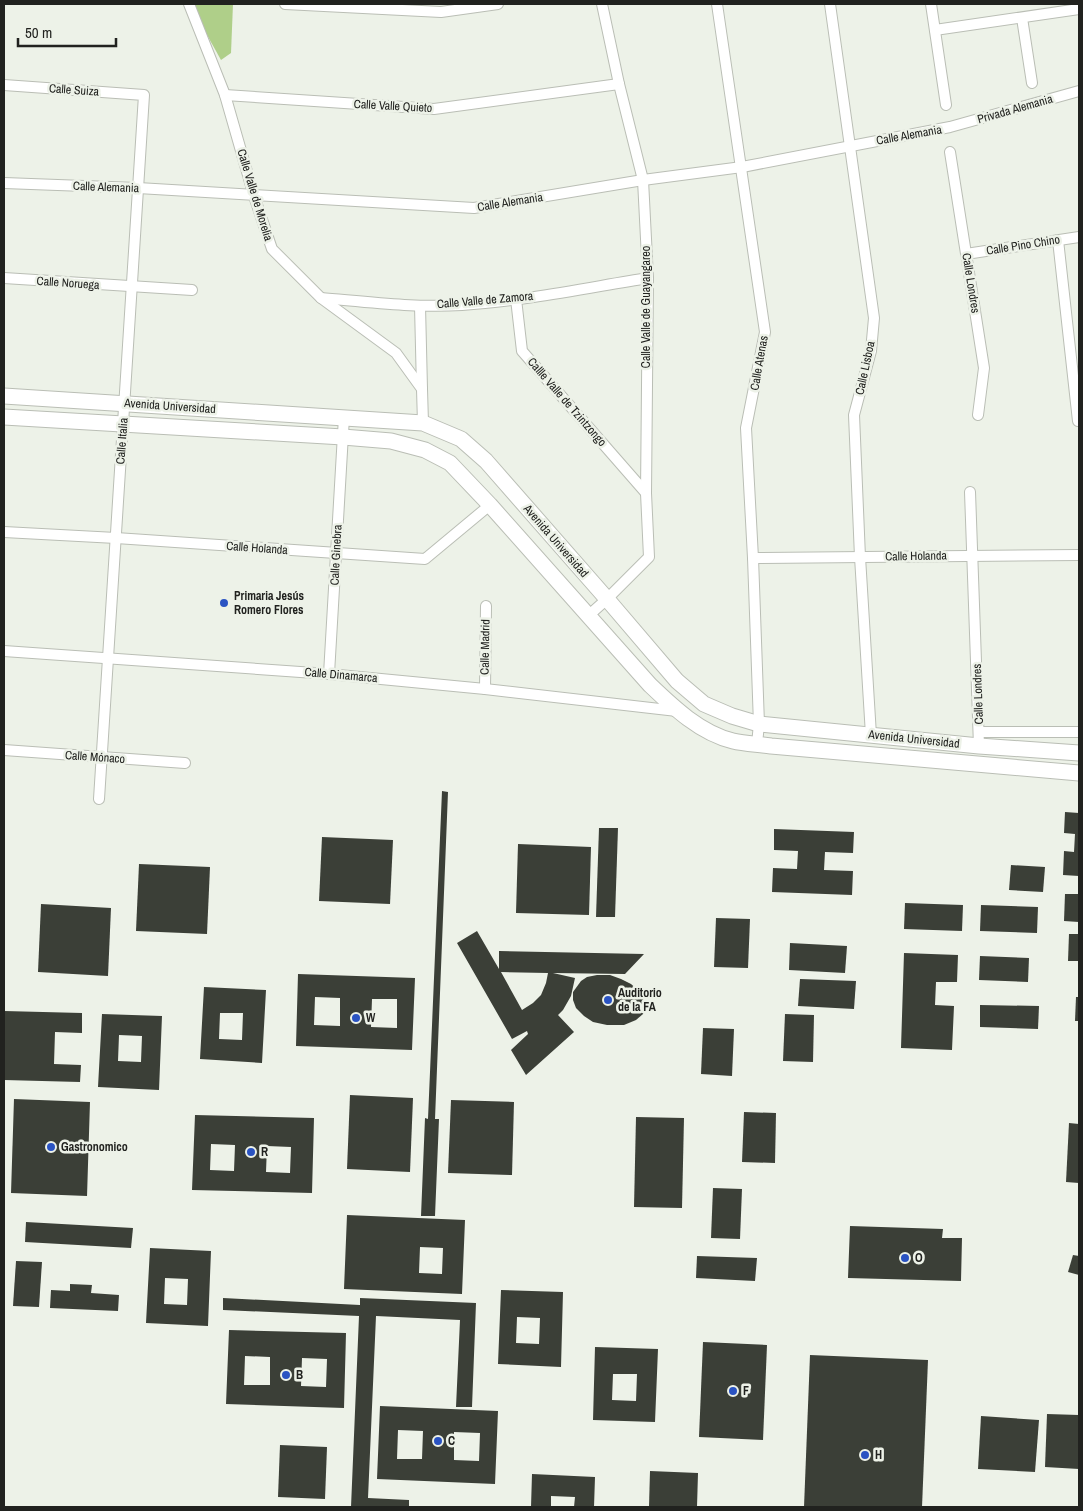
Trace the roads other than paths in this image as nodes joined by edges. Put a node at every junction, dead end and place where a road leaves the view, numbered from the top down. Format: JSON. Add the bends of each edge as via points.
{"nodes":[{"id":1,"x":189,"y":4,"type":"edge"},
{"id":2,"x":285,"y":4,"type":"edge"},
{"id":3,"x":498,"y":4,"type":"edge"},
{"id":4,"x":602,"y":4,"type":"edge"},
{"id":5,"x":716,"y":4,"type":"edge"},
{"id":6,"x":830,"y":4,"type":"edge"},
{"id":7,"x":931,"y":4,"type":"edge"},
{"id":8,"x":1079,"y":9,"type":"edge"},
{"id":9,"x":1022,"y":18,"type":"junction"},
{"id":10,"x":935,"y":30,"type":"junction"},
{"id":11,"x":1032,"y":83,"type":"dead end"},
{"id":12,"x":619,"y":84,"type":"junction"},
{"id":13,"x":4,"y":85,"type":"edge"},
{"id":14,"x":1079,"y":91,"type":"edge"},
{"id":15,"x":144,"y":95,"type":"joint"},
{"id":16,"x":226,"y":95,"type":"junction"},
{"id":17,"x":946,"y":105,"type":"dead end"},
{"id":18,"x":950,"y":127,"type":"joint"},
{"id":19,"x":850,"y":146,"type":"junction"},
{"id":20,"x":950,"y":152,"type":"dead end"},
{"id":21,"x":742,"y":167,"type":"junction"},
{"id":22,"x":643,"y":180,"type":"junction"},
{"id":23,"x":4,"y":183,"type":"edge"},
{"id":24,"x":138,"y":188,"type":"junction"},
{"id":25,"x":254,"y":196,"type":"junction"},
{"id":26,"x":1079,"y":237,"type":"edge"},
{"id":27,"x":1058,"y":240,"type":"junction"},
{"id":28,"x":966,"y":254,"type":"junction"},
{"id":29,"x":4,"y":278,"type":"edge"},
{"id":30,"x":648,"y":278,"type":"junction"},
{"id":31,"x":132,"y":287,"type":"junction"},
{"id":32,"x":192,"y":290,"type":"dead end"},
{"id":33,"x":321,"y":298,"type":"junction"},
{"id":34,"x":516,"y":299,"type":"junction"},
{"id":35,"x":420,"y":306,"type":"junction"},
{"id":36,"x":1079,"y":324,"type":"edge"},
{"id":37,"x":1068,"y":325,"type":"junction"},
{"id":38,"x":422,"y":389,"type":"junction"},
{"id":39,"x":4,"y":396,"type":"edge"},
{"id":40,"x":1077,"y":398,"type":"edge"},
{"id":41,"x":124,"y":403,"type":"junction"},
{"id":42,"x":978,"y":415,"type":"dead end"},
{"id":43,"x":4,"y":416,"type":"edge"},
{"id":44,"x":344,"y":417,"type":"junction"},
{"id":45,"x":1078,"y":421,"type":"dead end"},
{"id":46,"x":423,"y":423,"type":"junction"},
{"id":47,"x":123,"y":424,"type":"junction"},
{"id":48,"x":342,"y":436,"type":"junction"},
{"id":49,"x":970,"y":492,"type":"dead end"},
{"id":50,"x":646,"y":493,"type":"junction"},
{"id":51,"x":490,"y":505,"type":"junction"},
{"id":52,"x":4,"y":532,"type":"edge"},
{"id":53,"x":116,"y":538,"type":"junction"},
{"id":54,"x":336,"y":553,"type":"junction"},
{"id":55,"x":972,"y":555,"type":"junction"},
{"id":56,"x":1079,"y":555,"type":"edge"},
{"id":57,"x":860,"y":557,"type":"junction"},
{"id":58,"x":753,"y":558,"type":"junction"},
{"id":59,"x":607,"y":599,"type":"junction"},
{"id":60,"x":486,"y":606,"type":"dead end"},
{"id":61,"x":588,"y":616,"type":"junction"},
{"id":62,"x":4,"y":651,"type":"edge"},
{"id":63,"x":108,"y":659,"type":"junction"},
{"id":64,"x":329,"y":674,"type":"junction"},
{"id":65,"x":485,"y":689,"type":"junction"},
{"id":66,"x":677,"y":711,"type":"junction"},
{"id":67,"x":759,"y":724,"type":"junction"},
{"id":68,"x":1079,"y":732,"type":"edge"},
{"id":69,"x":871,"y":735,"type":"junction"},
{"id":70,"x":979,"y":739,"type":"junction"},
{"id":71,"x":758,"y":744,"type":"junction"},
{"id":72,"x":4,"y":750,"type":"edge"},
{"id":73,"x":1079,"y":752,"type":"edge"},
{"id":74,"x":102,"y":758,"type":"junction"},
{"id":75,"x":186,"y":763,"type":"dead end"},
{"id":76,"x":1079,"y":774,"type":"edge"},
{"id":77,"x":99,"y":799,"type":"dead end"}],
"edges":[{"from":1,"to":16,"type":"street","name":"Calle Valle de Morelia"},
{"from":2,"to":3,"type":"street","via":[[441,12]]},
{"from":4,"to":12,"type":"street","name":"Calle Valle de Guayangareo"},
{"from":5,"to":21,"type":"street","name":"Calle Atenas"},
{"from":6,"to":19,"type":"street","name":"Calle Lisboa"},
{"from":7,"to":10,"type":"street"},
{"from":8,"to":9,"type":"street"},
{"from":9,"to":10,"type":"street"},
{"from":9,"to":11,"type":"street"},
{"from":10,"to":17,"type":"street"},
{"from":12,"to":16,"type":"street","name":"Calle Valle Quieto","via":[[434,109]]},
{"from":12,"to":22,"type":"street","name":"Calle Valle de Guayangareo"},
{"from":13,"to":15,"type":"street","name":"Calle Suiza"},
{"from":14,"to":18,"type":"street","name":"Privada Alemania"},
{"from":15,"to":24,"type":"street","name":"Calle Italia"},
{"from":16,"to":25,"type":"street","name":"Calle Valle de Morelia"},
{"from":18,"to":19,"type":"street","name":"Calle Alemania"},
{"from":19,"to":21,"type":"street","name":"Calle Alemania"},
{"from":19,"to":57,"type":"street","name":"Calle Lisboa","via":[[874,318],[871,351],[854,415]]},
{"from":20,"to":28,"type":"street","name":"Calle Londres"},
{"from":21,"to":22,"type":"street","name":"Calle Alemania"},
{"from":21,"to":58,"type":"street","name":"Calle Atenas","via":[[765,332],[746,428]]},
{"from":22,"to":25,"type":"street","name":"Calle Alemania","via":[[474,208]]},
{"from":22,"to":30,"type":"street","name":"Calle Valle de Guayangareo"},
{"from":23,"to":24,"type":"street","name":"Calle Alemania"},
{"from":24,"to":25,"type":"street","name":"Calle Alemania"},
{"from":24,"to":31,"type":"street","name":"Calle Italia"},
{"from":25,"to":33,"type":"street","name":"Calle Valle de Morelia","via":[[272,249]]},
{"from":26,"to":27,"type":"street","name":"Calle Pino Chino"},
{"from":27,"to":28,"type":"street","name":"Calle Pino Chino"},
{"from":27,"to":37,"type":"street"},
{"from":28,"to":42,"type":"street","name":"Calle Londres","via":[[984,368]]},
{"from":29,"to":31,"type":"street","name":"Calle Noruega"},
{"from":30,"to":34,"type":"street","name":"Calle Valle de Zamora"},
{"from":30,"to":50,"type":"street","name":"Calle Valle de Guayangareo"},
{"from":31,"to":32,"type":"street","name":"Calle Noruega"},
{"from":31,"to":41,"type":"street","name":"Calle Italia"},
{"from":33,"to":35,"type":"street","name":"Calle Valle de Zamora"},
{"from":33,"to":38,"type":"street","name":"Calle Valle de Morelia","via":[[396,353]]},
{"from":34,"to":35,"type":"street","name":"Calle Valle de Zamora"},
{"from":34,"to":50,"type":"street","name":"Callle Valle de Tzintzongo","via":[[522,351]]},
{"from":35,"to":38,"type":"street"},
{"from":36,"to":37,"type":"street"},
{"from":37,"to":40,"type":"street"},
{"from":38,"to":46,"type":"street"},
{"from":39,"to":41,"type":"street","name":"Avenida Universidad"},
{"from":40,"to":45,"type":"street"},
{"from":41,"to":44,"type":"street","name":"Avenida Universidad"},
{"from":41,"to":47,"type":"street","name":"Calle Italia"},
{"from":43,"to":47,"type":"street","name":"Avenida Universidad"},
{"from":44,"to":46,"type":"street","name":"Avenida Universidad"},
{"from":44,"to":48,"type":"street","name":"Calle Ginebra"},
{"from":46,"to":59,"type":"street","name":"Avenida Universidad","via":[[461,438],[486,461]]},
{"from":47,"to":48,"type":"street","name":"Avenida Universidad"},
{"from":47,"to":53,"type":"street","name":"Calle Italia"},
{"from":48,"to":51,"type":"street","name":"Avenida Universidad","via":[[391,441],[425,450],[450,463]]},
{"from":48,"to":54,"type":"street","name":"Calle Ginebra"},
{"from":49,"to":55,"type":"street","name":"Calle Londres"},
{"from":50,"to":59,"type":"street","name":"Calle Valle de Guayangareo","via":[[649,557]]},
{"from":51,"to":54,"type":"street","name":"Calle Holanda","via":[[426,559]]},
{"from":51,"to":61,"type":"street","name":"Avenida Universidad"},
{"from":52,"to":53,"type":"street","name":"Calle Holanda"},
{"from":53,"to":54,"type":"street","name":"Calle Holanda"},
{"from":53,"to":63,"type":"street","name":"Calle Italia"},
{"from":54,"to":64,"type":"street","name":"Calle Ginebra"},
{"from":55,"to":56,"type":"street","name":"Calle Holanda"},
{"from":55,"to":57,"type":"street","name":"Calle Holanda"},
{"from":55,"to":70,"type":"street","name":"Calle Londres"},
{"from":57,"to":58,"type":"street","name":"Calle Holanda"},
{"from":57,"to":69,"type":"street","name":"Calle Lisboa"},
{"from":58,"to":67,"type":"street","name":"Calle Atenas"},
{"from":59,"to":61,"type":"street","name":"Calle Valle de Guayangareo"},
{"from":59,"to":67,"type":"street","name":"Avenida Universidad","via":[[677,681],[704,704]]},
{"from":60,"to":65,"type":"street","name":"Calle Madrid"},
{"from":61,"to":66,"type":"street","name":"Avenida Universidad"},
{"from":62,"to":63,"type":"street","name":"Calle Dinamarca"},
{"from":63,"to":64,"type":"street","name":"Calle Dinamarca"},
{"from":63,"to":74,"type":"street","name":"Calle Italia"},
{"from":64,"to":65,"type":"street","name":"Calle Dinamarca"},
{"from":65,"to":66,"type":"street","name":"Calle Dinamarca"},
{"from":66,"to":71,"type":"street","name":"Avenida Universidad","via":[[724,738]]},
{"from":67,"to":69,"type":"street","name":"Avenida Universidad"},
{"from":67,"to":71,"type":"street","name":"Calle Atenas"},
{"from":68,"to":70,"type":"street","name":"Avenida Universidad"},
{"from":69,"to":70,"type":"street","name":"Avenida Universidad"},
{"from":70,"to":73,"type":"street","name":"Avenida Universidad"},
{"from":71,"to":76,"type":"street","name":"Avenida Universidad"},
{"from":72,"to":74,"type":"street","name":"Calle Mónaco"},
{"from":74,"to":75,"type":"street","name":"Calle Mónaco"},
{"from":74,"to":77,"type":"street","name":"Calle Italia"}]}
